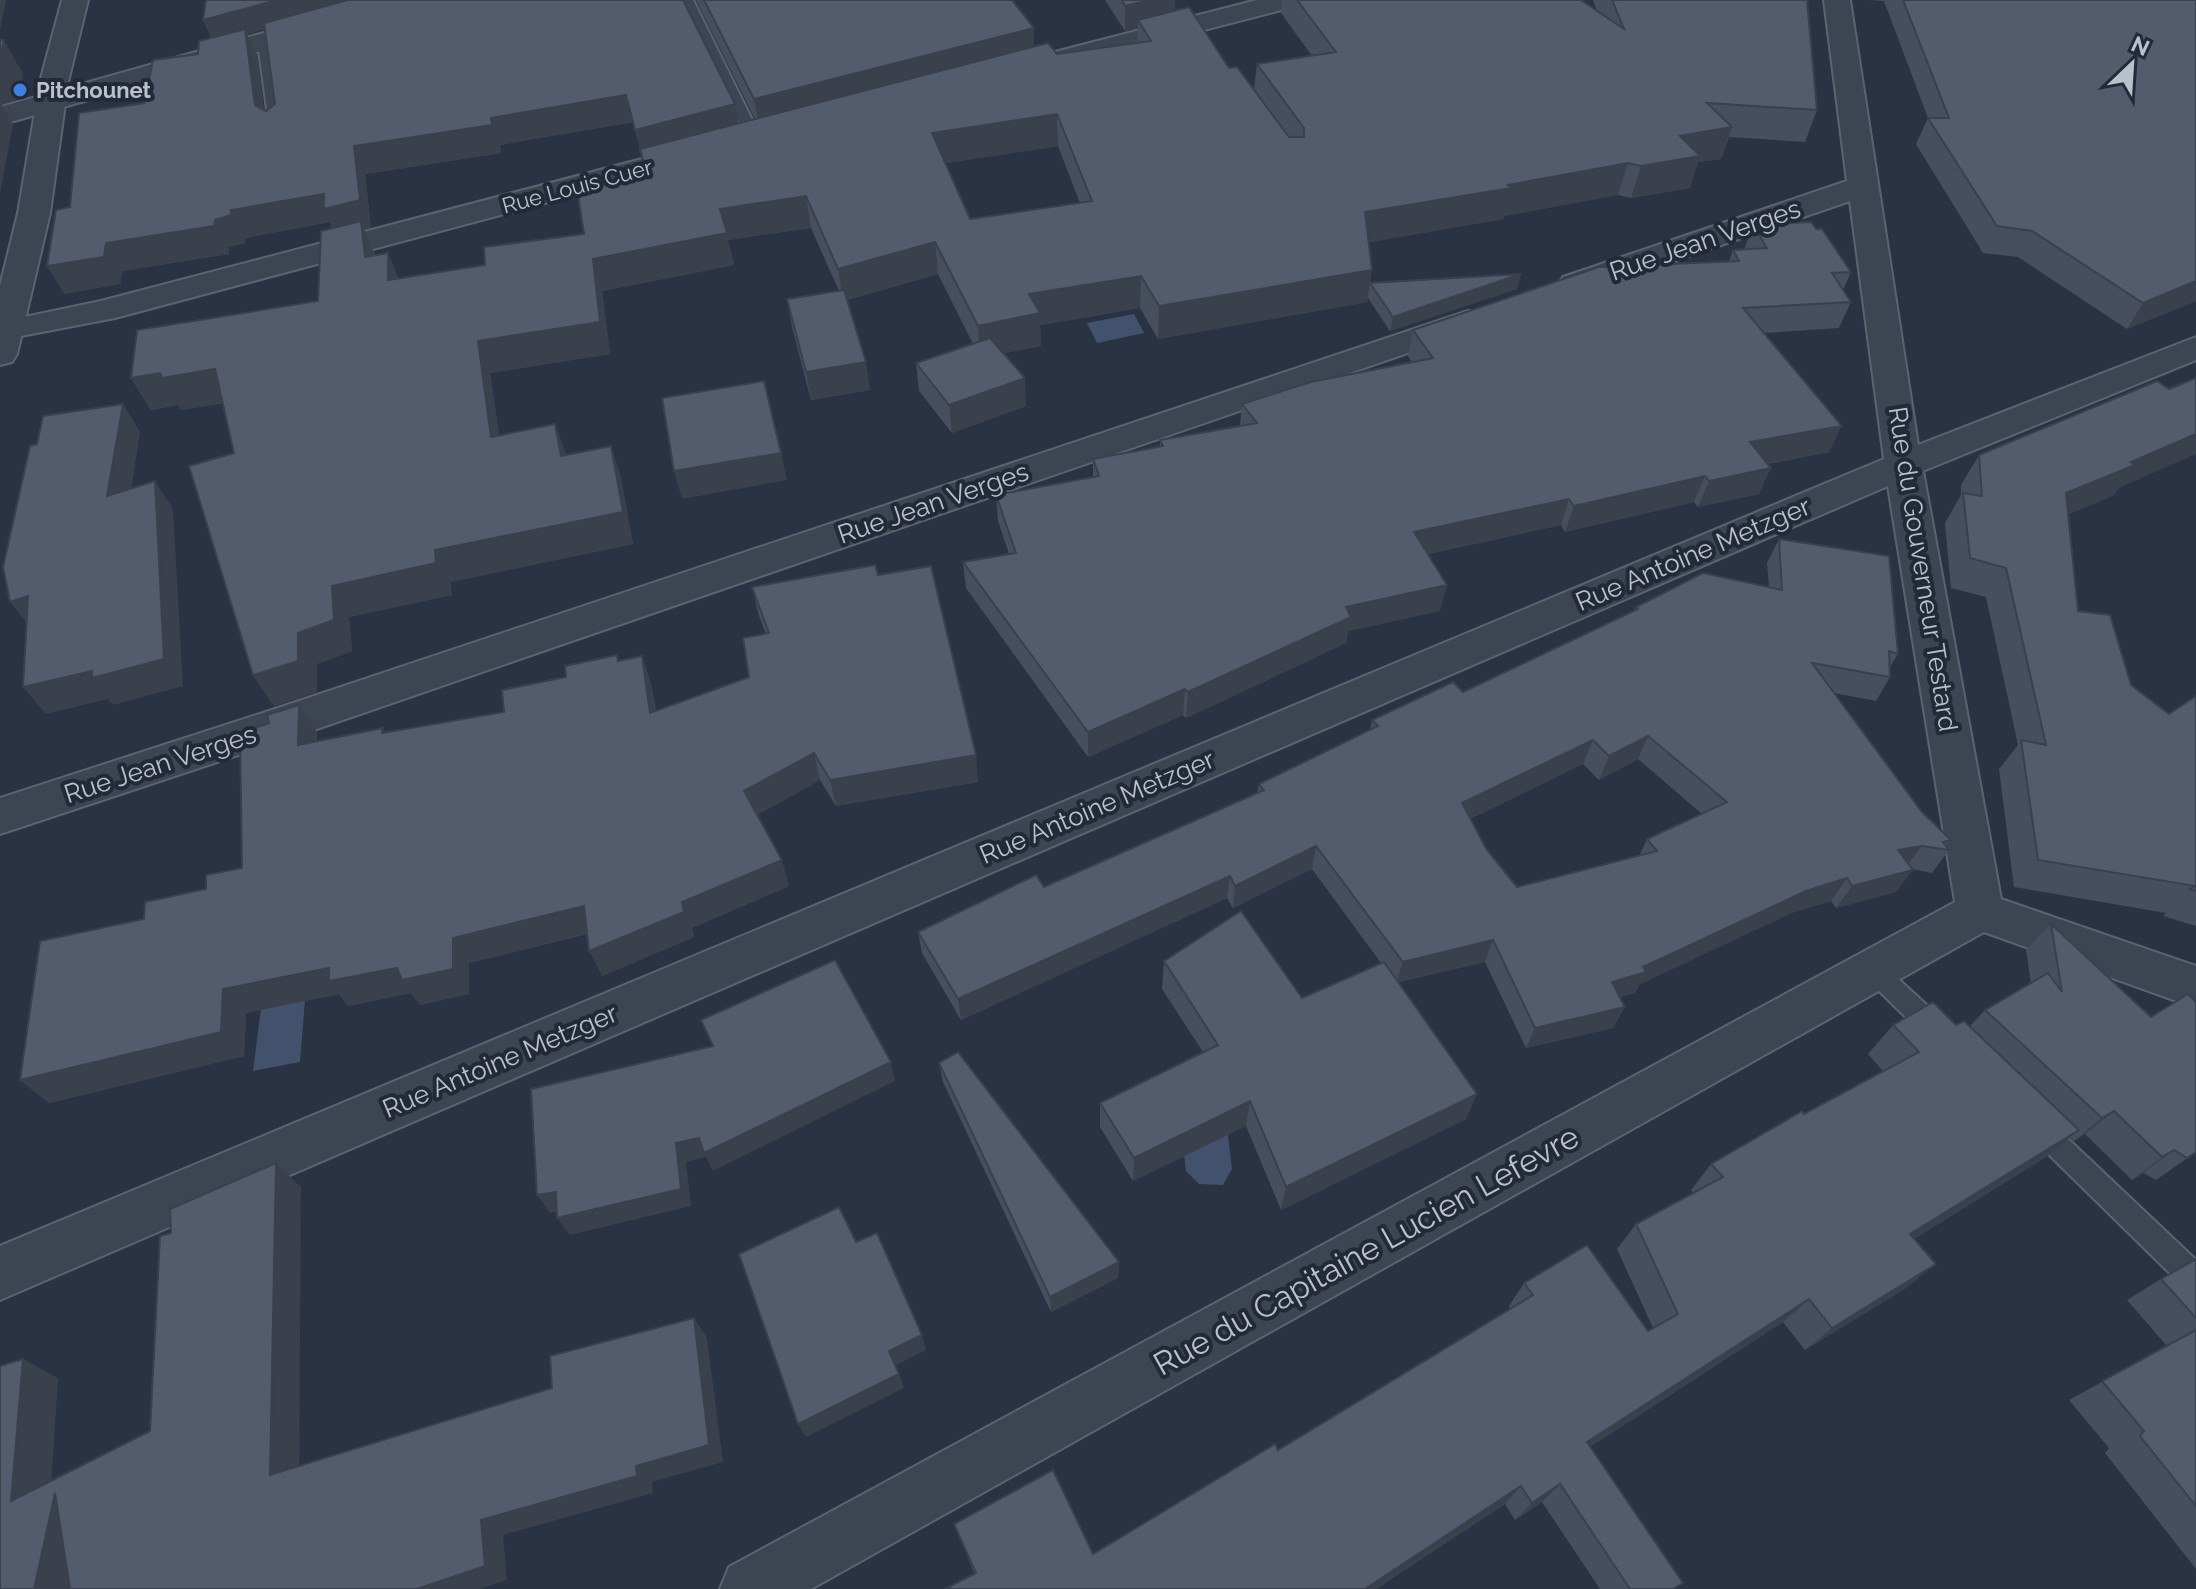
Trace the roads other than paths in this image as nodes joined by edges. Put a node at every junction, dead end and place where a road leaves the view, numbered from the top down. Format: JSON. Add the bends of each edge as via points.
{"nodes":[{"id":1,"x":75,"y":0,"type":"edge"},
{"id":2,"x":411,"y":0,"type":"edge"},
{"id":3,"x":686,"y":0,"type":"edge"},
{"id":4,"x":1288,"y":0,"type":"edge"},
{"id":5,"x":1837,"y":0,"type":"edge"},
{"id":6,"x":265,"y":43,"type":"junction"},
{"id":7,"x":1026,"y":68,"type":"edge"},
{"id":8,"x":52,"y":103,"type":"junction"},
{"id":9,"x":0,"y":116,"type":"edge"},
{"id":10,"x":784,"y":130,"type":"edge"},
{"id":11,"x":277,"y":132,"type":"edge"},
{"id":12,"x":754,"y":138,"type":"junction"},
{"id":13,"x":1864,"y":186,"type":"junction"},
{"id":14,"x":1548,"y":294,"type":"edge"},
{"id":15,"x":1503,"y":309,"type":"edge"},
{"id":16,"x":2,"y":342,"type":"edge"},
{"id":17,"x":2196,"y":348,"type":"edge"},
{"id":18,"x":1903,"y":465,"type":"junction"},
{"id":19,"x":0,"y":816,"type":"edge"},
{"id":20,"x":1980,"y":911,"type":"junction"},
{"id":21,"x":1873,"y":970,"type":"junction"},
{"id":22,"x":2196,"y":987,"type":"edge"},
{"id":23,"x":1954,"y":1047,"type":"edge"},
{"id":24,"x":2023,"y":1113,"type":"edge"},
{"id":25,"x":0,"y":1273,"type":"edge"},
{"id":26,"x":2196,"y":1279,"type":"edge"},
{"id":27,"x":751,"y":1589,"type":"edge"}],
"edges":[{"from":1,"to":8,"type":"street"},
{"from":2,"to":6,"type":"street"},
{"from":3,"to":12,"type":"lane"},
{"from":4,"to":7,"type":"street","via":[[1197,31]]},
{"from":5,"to":13,"type":"street","name":"Rue du Gouverneur Testard"},
{"from":6,"to":8,"type":"street"},
{"from":6,"to":11,"type":"lane"},
{"from":8,"to":9,"type":"street"},
{"from":8,"to":16,"type":"street","via":[[34,213]]},
{"from":10,"to":12,"type":"street","name":"Rue Louis Cuer"},
{"from":12,"to":16,"type":"street","name":"Rue Louis Cuer"},
{"from":13,"to":14,"type":"street","name":"Rue Jean Verges"},
{"from":13,"to":18,"type":"street","name":"Rue du Gouverneur Testard"},
{"from":15,"to":19,"type":"street","name":"Rue Jean Verges"},
{"from":17,"to":18,"type":"street","name":"Rue Antoine Metzger"},
{"from":18,"to":20,"type":"street","name":"Rue du Gouverneur Testard"},
{"from":18,"to":25,"type":"street","name":"Rue Antoine Metzger"},
{"from":20,"to":21,"type":"street","name":"Rue du Capitaine Lucien Lefevre"},
{"from":20,"to":22,"type":"street"},
{"from":21,"to":23,"type":"lane"},
{"from":21,"to":27,"type":"street","name":"Rue du Capitaine Lucien Lefevre"},
{"from":24,"to":26,"type":"lane"}]}
